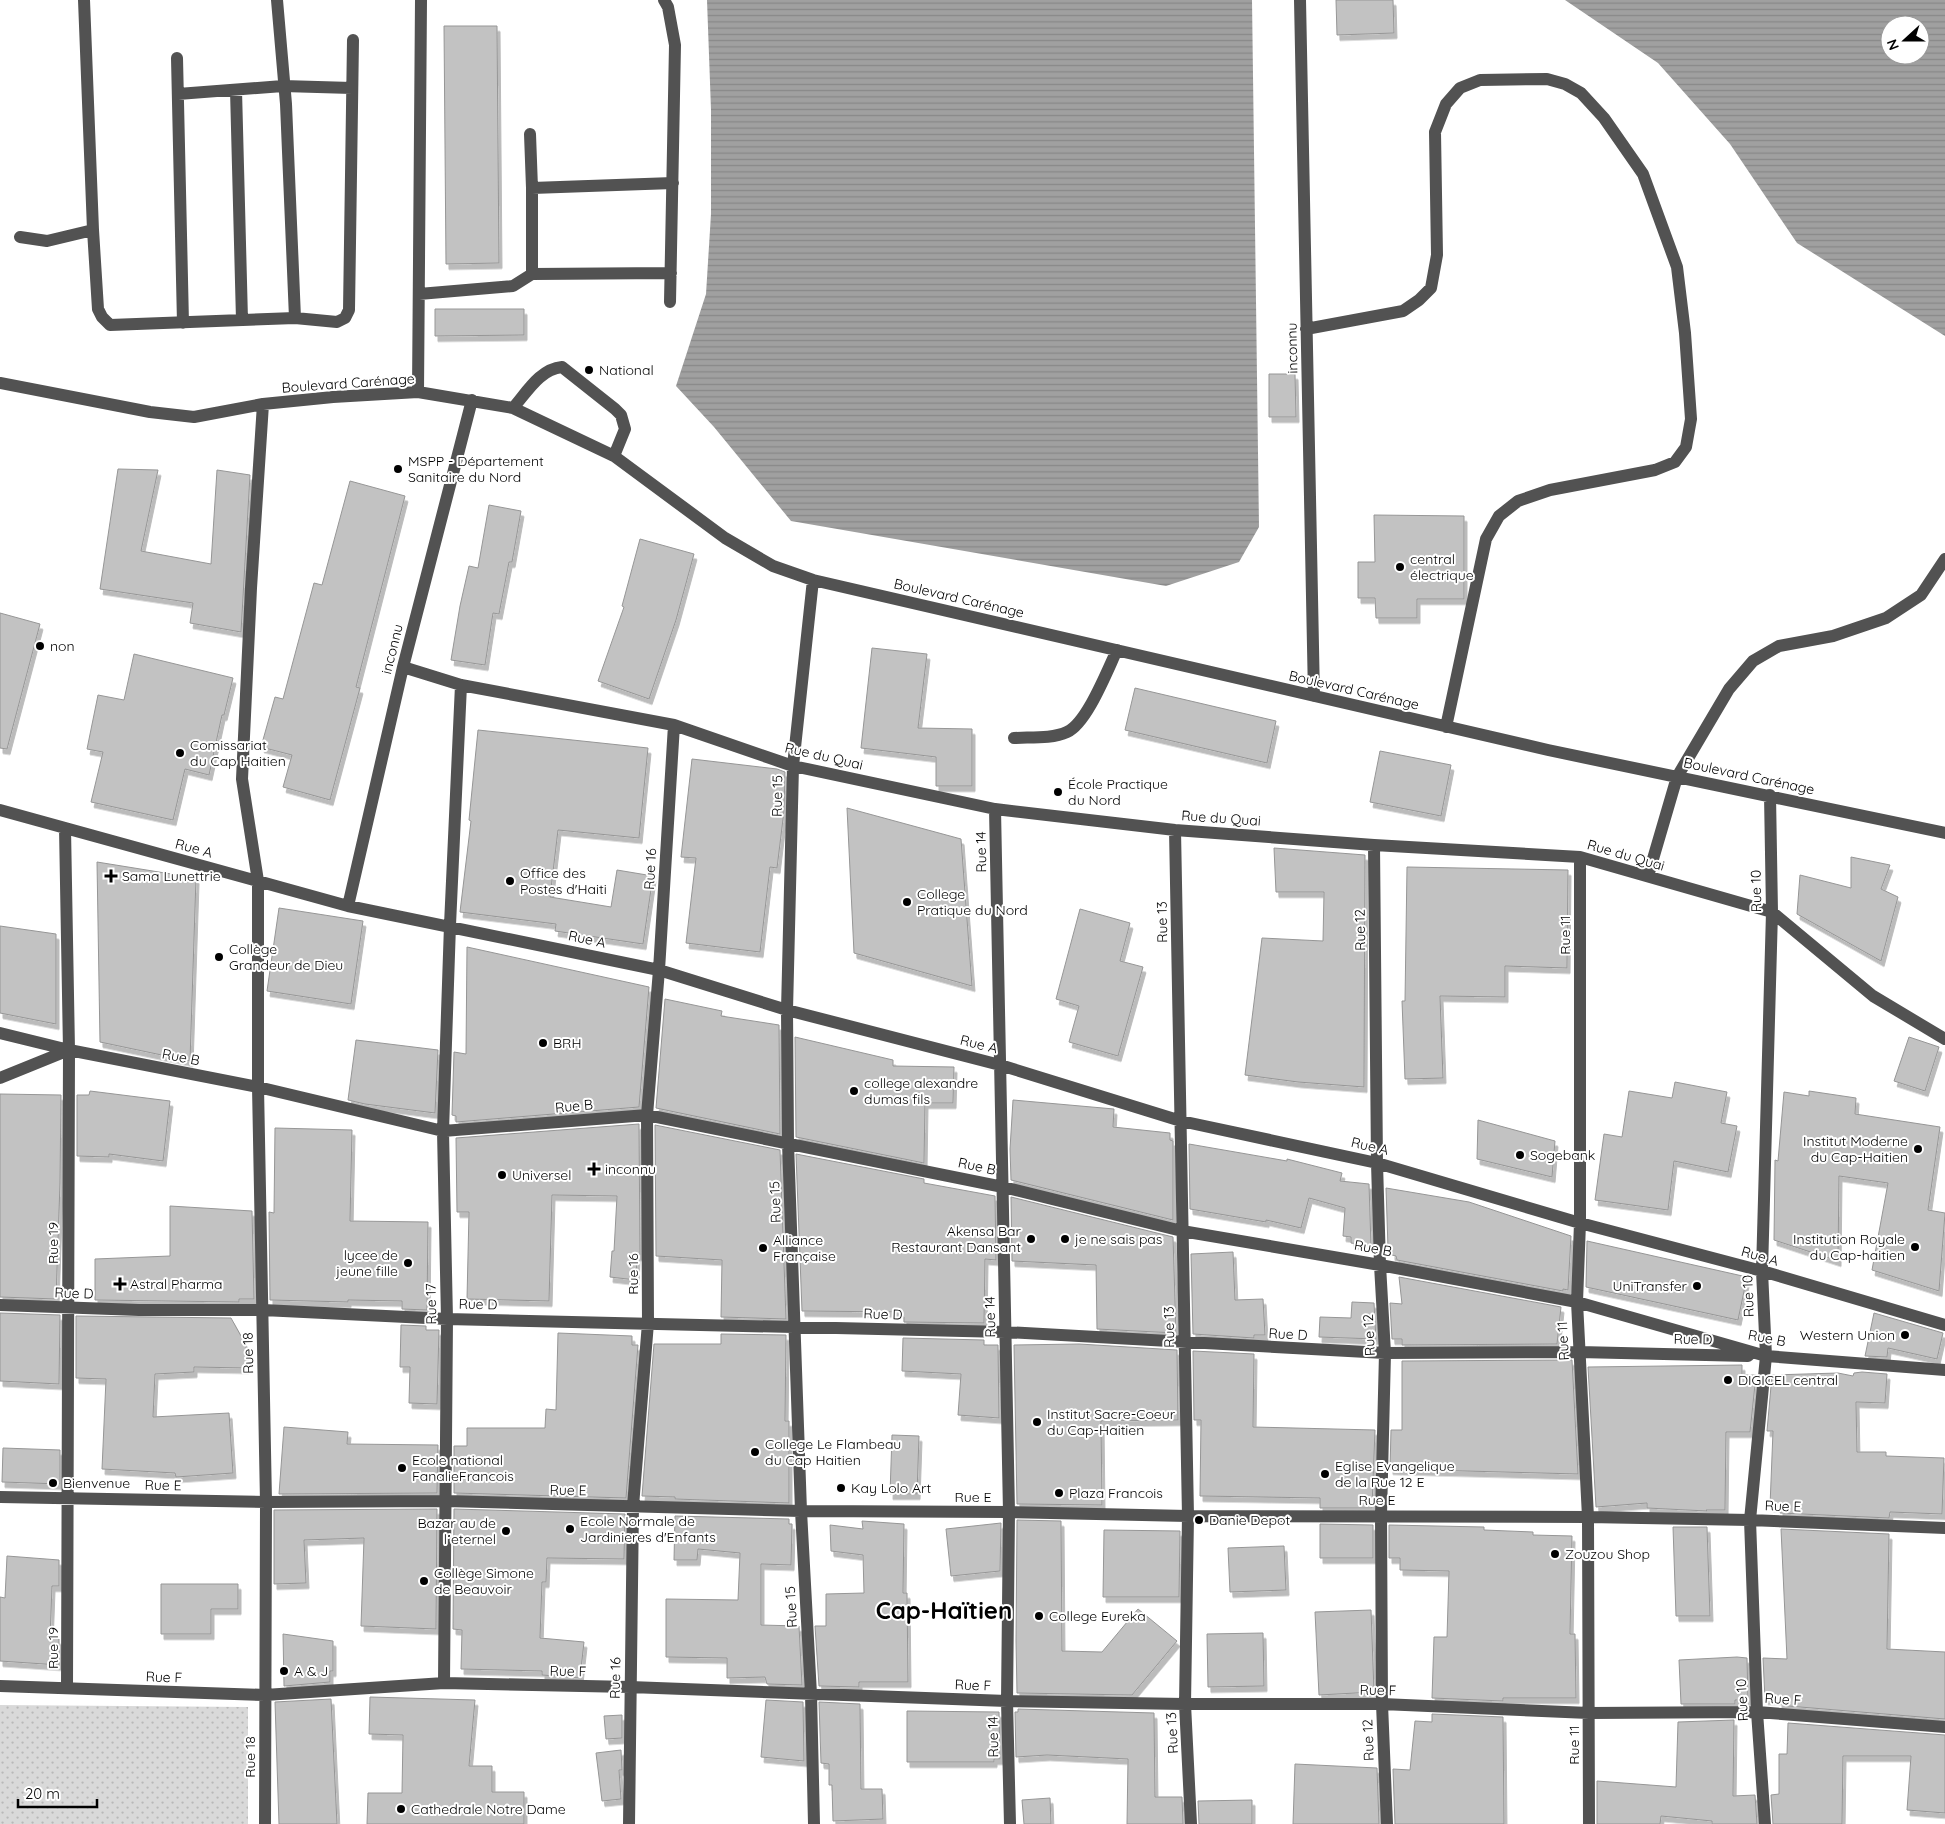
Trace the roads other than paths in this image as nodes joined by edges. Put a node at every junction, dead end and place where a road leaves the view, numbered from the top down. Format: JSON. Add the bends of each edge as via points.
{"nodes":[{"id":1,"x":84,"y":0,"type":"edge"},
{"id":2,"x":277,"y":0,"type":"edge"},
{"id":3,"x":421,"y":0,"type":"edge"},
{"id":4,"x":664,"y":0,"type":"edge"},
{"id":5,"x":1300,"y":0,"type":"edge"},
{"id":6,"x":353,"y":40,"type":"dead end"},
{"id":7,"x":177,"y":58,"type":"dead end"},
{"id":8,"x":283,"y":86,"type":"junction"},
{"id":9,"x":352,"y":88,"type":"junction"},
{"id":10,"x":236,"y":90,"type":"junction"},
{"id":11,"x":178,"y":94,"type":"junction"},
{"id":12,"x":530,"y":134,"type":"dead end"},
{"id":13,"x":672,"y":183,"type":"junction"},
{"id":14,"x":532,"y":188,"type":"junction"},
{"id":15,"x":92,"y":230,"type":"junction"},
{"id":16,"x":20,"y":237,"type":"dead end"},
{"id":17,"x":671,"y":273,"type":"junction"},
{"id":18,"x":532,"y":274,"type":"junction"},
{"id":19,"x":419,"y":294,"type":"junction"},
{"id":20,"x":670,"y":302,"type":"dead end"},
{"id":21,"x":295,"y":318,"type":"junction"},
{"id":22,"x":242,"y":320,"type":"junction"},
{"id":23,"x":183,"y":323,"type":"junction"},
{"id":24,"x":1306,"y":329,"type":"junction"},
{"id":25,"x":0,"y":383,"type":"edge"},
{"id":26,"x":418,"y":392,"type":"junction"},
{"id":27,"x":472,"y":400,"type":"junction"},
{"id":28,"x":263,"y":404,"type":"junction"},
{"id":29,"x":513,"y":408,"type":"junction"},
{"id":30,"x":614,"y":456,"type":"junction"},
{"id":31,"x":1945,"y":559,"type":"edge"},
{"id":32,"x":813,"y":580,"type":"junction"},
{"id":33,"x":1117,"y":650,"type":"junction"},
{"id":34,"x":403,"y":667,"type":"junction"},
{"id":35,"x":461,"y":685,"type":"junction"},
{"id":36,"x":1314,"y":696,"type":"junction"},
{"id":37,"x":674,"y":725,"type":"junction"},
{"id":38,"x":1446,"y":727,"type":"junction"},
{"id":39,"x":1014,"y":738,"type":"dead end"},
{"id":40,"x":793,"y":766,"type":"junction"},
{"id":41,"x":1677,"y":777,"type":"junction"},
{"id":42,"x":1770,"y":795,"type":"junction"},
{"id":43,"x":995,"y":808,"type":"junction"},
{"id":44,"x":0,"y":810,"type":"edge"},
{"id":45,"x":65,"y":828,"type":"junction"},
{"id":46,"x":1175,"y":830,"type":"junction"},
{"id":47,"x":1945,"y":834,"type":"edge"},
{"id":48,"x":1374,"y":845,"type":"junction"},
{"id":49,"x":1580,"y":857,"type":"junction"},
{"id":50,"x":1648,"y":876,"type":"junction"},
{"id":51,"x":258,"y":881,"type":"junction"},
{"id":52,"x":348,"y":906,"type":"junction"},
{"id":53,"x":1772,"y":912,"type":"junction"},
{"id":54,"x":450,"y":926,"type":"junction"},
{"id":55,"x":659,"y":970,"type":"junction"},
{"id":56,"x":787,"y":1010,"type":"junction"},
{"id":57,"x":0,"y":1033,"type":"edge"},
{"id":58,"x":1945,"y":1039,"type":"edge"},
{"id":59,"x":70,"y":1050,"type":"junction"},
{"id":60,"x":1000,"y":1065,"type":"junction"},
{"id":61,"x":0,"y":1078,"type":"edge"},
{"id":62,"x":258,"y":1087,"type":"junction"},
{"id":63,"x":647,"y":1115,"type":"junction"},
{"id":64,"x":1181,"y":1121,"type":"junction"},
{"id":65,"x":443,"y":1132,"type":"junction"},
{"id":66,"x":788,"y":1143,"type":"junction"},
{"id":67,"x":1377,"y":1163,"type":"junction"},
{"id":68,"x":1003,"y":1187,"type":"junction"},
{"id":69,"x":1580,"y":1223,"type":"junction"},
{"id":70,"x":1182,"y":1231,"type":"junction"},
{"id":71,"x":1380,"y":1265,"type":"junction"},
{"id":72,"x":1762,"y":1272,"type":"junction"},
{"id":73,"x":1577,"y":1302,"type":"junction"},
{"id":74,"x":0,"y":1306,"type":"edge"},
{"id":75,"x":68,"y":1308,"type":"junction"},
{"id":76,"x":263,"y":1310,"type":"junction"},
{"id":77,"x":446,"y":1319,"type":"junction"},
{"id":78,"x":648,"y":1323,"type":"junction"},
{"id":79,"x":1945,"y":1325,"type":"edge"},
{"id":80,"x":794,"y":1326,"type":"junction"},
{"id":81,"x":1006,"y":1332,"type":"junction"},
{"id":82,"x":1184,"y":1343,"type":"junction"},
{"id":83,"x":1579,"y":1352,"type":"junction"},
{"id":84,"x":1385,"y":1354,"type":"junction"},
{"id":85,"x":1766,"y":1356,"type":"junction"},
{"id":86,"x":1945,"y":1370,"type":"edge"},
{"id":87,"x":0,"y":1497,"type":"edge"},
{"id":88,"x":69,"y":1498,"type":"junction"},
{"id":89,"x":266,"y":1502,"type":"junction"},
{"id":90,"x":446,"y":1502,"type":"junction"},
{"id":91,"x":632,"y":1506,"type":"junction"},
{"id":92,"x":801,"y":1511,"type":"junction"},
{"id":93,"x":1009,"y":1512,"type":"junction"},
{"id":94,"x":1381,"y":1515,"type":"junction"},
{"id":95,"x":1188,"y":1516,"type":"junction"},
{"id":96,"x":1588,"y":1517,"type":"junction"},
{"id":97,"x":1750,"y":1520,"type":"junction"},
{"id":98,"x":1945,"y":1528,"type":"edge"},
{"id":99,"x":444,"y":1683,"type":"junction"},
{"id":100,"x":0,"y":1686,"type":"edge"},
{"id":101,"x":67,"y":1688,"type":"junction"},
{"id":102,"x":630,"y":1688,"type":"junction"},
{"id":103,"x":811,"y":1694,"type":"junction"},
{"id":104,"x":265,"y":1695,"type":"junction"},
{"id":105,"x":1007,"y":1701,"type":"junction"},
{"id":106,"x":1185,"y":1704,"type":"junction"},
{"id":107,"x":1382,"y":1704,"type":"junction"},
{"id":108,"x":1757,"y":1712,"type":"junction"},
{"id":109,"x":1589,"y":1713,"type":"junction"},
{"id":110,"x":1945,"y":1727,"type":"edge"},
{"id":111,"x":264,"y":1824,"type":"edge"},
{"id":112,"x":629,"y":1824,"type":"edge"},
{"id":113,"x":814,"y":1824,"type":"edge"},
{"id":114,"x":1010,"y":1824,"type":"edge"},
{"id":115,"x":1191,"y":1824,"type":"edge"},
{"id":116,"x":1387,"y":1824,"type":"edge"},
{"id":117,"x":1589,"y":1824,"type":"edge"},
{"id":118,"x":1765,"y":1824,"type":"edge"}],
"edges":[{"from":1,"to":15,"type":"street"},
{"from":2,"to":8,"type":"street"},
{"from":3,"to":19,"type":"street"},
{"from":4,"to":13,"type":"street","via":[[675,44]]},
{"from":5,"to":24,"type":"street","name":"inconnu"},
{"from":6,"to":9,"type":"street"},
{"from":7,"to":11,"type":"street"},
{"from":8,"to":9,"type":"street"},
{"from":8,"to":10,"type":"street"},
{"from":8,"to":21,"type":"street"},
{"from":9,"to":21,"type":"street","via":[[349,310],[345,318],[337,322]]},
{"from":10,"to":11,"type":"street"},
{"from":10,"to":22,"type":"street"},
{"from":11,"to":23,"type":"street"},
{"from":12,"to":14,"type":"street"},
{"from":13,"to":14,"type":"street"},
{"from":13,"to":17,"type":"street"},
{"from":14,"to":18,"type":"street"},
{"from":15,"to":16,"type":"street","via":[[47,240]]},
{"from":15,"to":23,"type":"street","via":[[98,309],[106,322],[115,325]]},
{"from":17,"to":18,"type":"street"},
{"from":17,"to":20,"type":"street"},
{"from":18,"to":19,"type":"street","via":[[513,286]]},
{"from":19,"to":26,"type":"street"},
{"from":21,"to":22,"type":"street"},
{"from":22,"to":23,"type":"street"},
{"from":24,"to":36,"type":"street","name":"inconnu"},
{"from":24,"to":38,"type":"street","via":[[1403,311],[1431,288],[1437,255],[1435,132],[1446,104],[1460,88],[1480,80],[1547,80],[1565,84],[1581,93],[1604,118],[1643,174],[1677,267],[1691,419],[1686,447],[1675,462],[1654,470],[1550,490],[1518,500],[1500,516],[1486,540]]},
{"from":25,"to":28,"type":"street","name":"Boulevard Carénage","via":[[150,412],[194,417]]},
{"from":26,"to":27,"type":"street","name":"Boulevard Carénage"},
{"from":26,"to":28,"type":"street","name":"Boulevard Carénage"},
{"from":27,"to":29,"type":"street","name":"Boulevard Carénage"},
{"from":27,"to":34,"type":"street","name":"inconnu"},
{"from":28,"to":51,"type":"street","name":"Rue 18","via":[[242,779]]},
{"from":29,"to":30,"type":"street","name":"Boulevard Carénage"},
{"from":29,"to":30,"type":"street","via":[[543,373],[562,367],[621,415],[625,429]]},
{"from":30,"to":32,"type":"street","name":"Boulevard Carénage","via":[[725,538],[773,566]]},
{"from":31,"to":41,"type":"street","via":[[1921,595],[1886,618],[1833,636],[1779,646],[1753,661],[1730,689]]},
{"from":32,"to":33,"type":"street","name":"Boulevard Carénage"},
{"from":32,"to":40,"type":"street","name":"Rue 15"},
{"from":33,"to":36,"type":"street","name":"Boulevard Carénage"},
{"from":33,"to":39,"type":"street","via":[[1083,720],[1068,732]]},
{"from":34,"to":35,"type":"street","name":"Rue du Quai"},
{"from":34,"to":52,"type":"street","name":"inconnu"},
{"from":35,"to":37,"type":"street","name":"Rue du Quai"},
{"from":35,"to":54,"type":"street"},
{"from":36,"to":38,"type":"street","name":"Boulevard Carénage"},
{"from":37,"to":40,"type":"street","name":"Rue du Quai"},
{"from":37,"to":55,"type":"street","name":"Rue 16"},
{"from":38,"to":41,"type":"street","name":"Boulevard Carénage"},
{"from":40,"to":43,"type":"street","name":"Rue du Quai"},
{"from":40,"to":56,"type":"street","name":"Rue 15"},
{"from":41,"to":42,"type":"street","name":"Boulevard Carénage"},
{"from":41,"to":50,"type":"street"},
{"from":42,"to":47,"type":"street","name":"Boulevard Carénage"},
{"from":42,"to":53,"type":"street","name":"Rue 10"},
{"from":43,"to":46,"type":"street","name":"Rue du Quai"},
{"from":43,"to":60,"type":"street","name":"Rue 14"},
{"from":44,"to":45,"type":"street","name":"Rue A"},
{"from":45,"to":51,"type":"street","name":"Rue A"},
{"from":45,"to":59,"type":"street","name":"Rue 19"},
{"from":46,"to":48,"type":"street","name":"Rue du Quai"},
{"from":46,"to":64,"type":"street","name":"Rue 13"},
{"from":48,"to":49,"type":"street","name":"Rue du Quai"},
{"from":48,"to":67,"type":"street","name":"Rue 12"},
{"from":49,"to":50,"type":"street","name":"Rue du Quai"},
{"from":49,"to":69,"type":"street","name":"Rue 11"},
{"from":50,"to":53,"type":"street","name":"Rue du Quai"},
{"from":51,"to":52,"type":"street","name":"Rue A"},
{"from":51,"to":62,"type":"street","name":"Rue 18"},
{"from":52,"to":54,"type":"street","name":"Rue A"},
{"from":53,"to":58,"type":"street","name":"Rue du Quai","via":[[1873,996]]},
{"from":53,"to":72,"type":"street","name":"Rue 10"},
{"from":54,"to":55,"type":"street","name":"Rue A"},
{"from":54,"to":65,"type":"street","name":"Rue 17"},
{"from":55,"to":56,"type":"street","name":"Rue A"},
{"from":55,"to":63,"type":"street","name":"Rue 16"},
{"from":56,"to":60,"type":"street","name":"Rue A"},
{"from":56,"to":66,"type":"street","name":"Rue 15"},
{"from":57,"to":59,"type":"street","name":"Rue B"},
{"from":59,"to":61,"type":"street"},
{"from":59,"to":62,"type":"street","name":"Rue B"},
{"from":59,"to":75,"type":"street","name":"Rue 19"},
{"from":60,"to":64,"type":"street","name":"Rue A"},
{"from":60,"to":68,"type":"street","name":"Rue 14"},
{"from":62,"to":65,"type":"street","name":"Rue B"},
{"from":62,"to":76,"type":"street","name":"Rue 18"},
{"from":63,"to":65,"type":"street","name":"Rue B"},
{"from":63,"to":66,"type":"street","name":"Rue B"},
{"from":63,"to":78,"type":"street","name":"Rue 16"},
{"from":64,"to":67,"type":"street","name":"Rue A"},
{"from":64,"to":70,"type":"street","name":"Rue 13"},
{"from":65,"to":77,"type":"street","name":"Rue 17"},
{"from":66,"to":68,"type":"street","name":"Rue B"},
{"from":66,"to":80,"type":"street","name":"Rue 15"},
{"from":67,"to":69,"type":"street","name":"Rue A"},
{"from":67,"to":71,"type":"street","name":"Rue 12"},
{"from":68,"to":70,"type":"street","name":"Rue B"},
{"from":68,"to":81,"type":"street","name":"Rue 14"},
{"from":69,"to":72,"type":"street","name":"Rue A"},
{"from":69,"to":73,"type":"street","name":"Rue 11"},
{"from":70,"to":71,"type":"street","name":"Rue B"},
{"from":70,"to":82,"type":"street","name":"Rue 13"},
{"from":71,"to":73,"type":"street","name":"Rue B"},
{"from":71,"to":84,"type":"street","name":"Rue 12"},
{"from":72,"to":79,"type":"street","name":"Rue A"},
{"from":72,"to":85,"type":"street","name":"Rue 10"},
{"from":73,"to":83,"type":"street","name":"Rue 11"},
{"from":73,"to":85,"type":"street","name":"Rue B"},
{"from":74,"to":75,"type":"street","name":"Rue D"},
{"from":75,"to":76,"type":"street","name":"Rue D"},
{"from":75,"to":88,"type":"street","name":"Rue 19"},
{"from":76,"to":77,"type":"street","name":"Rue D"},
{"from":76,"to":89,"type":"street","name":"Rue 18"},
{"from":77,"to":78,"type":"street","name":"Rue D"},
{"from":77,"to":90,"type":"street","name":"Rue 17"},
{"from":78,"to":80,"type":"street","name":"Rue D"},
{"from":78,"to":91,"type":"street","name":"Rue 16"},
{"from":80,"to":81,"type":"street","name":"Rue D"},
{"from":80,"to":92,"type":"street","name":"Rue 15"},
{"from":81,"to":82,"type":"street","name":"Rue D"},
{"from":81,"to":93,"type":"street","name":"Rue 14"},
{"from":82,"to":84,"type":"street","name":"Rue D"},
{"from":82,"to":95,"type":"street","name":"Rue 13"},
{"from":83,"to":84,"type":"street","name":"Rue D"},
{"from":83,"to":85,"type":"street","name":"Rue D"},
{"from":83,"to":96,"type":"street","name":"Rue 11"},
{"from":84,"to":94,"type":"street","name":"Rue 12"},
{"from":85,"to":86,"type":"street","name":"Rue B"},
{"from":85,"to":97,"type":"street","name":"Rue 10"},
{"from":87,"to":88,"type":"street","name":"Rue E"},
{"from":88,"to":89,"type":"street","name":"Rue E"},
{"from":88,"to":101,"type":"street","name":"Rue 19"},
{"from":89,"to":90,"type":"street","name":"Rue E"},
{"from":89,"to":104,"type":"street","name":"Rue 18"},
{"from":90,"to":91,"type":"street","name":"Rue E"},
{"from":90,"to":99,"type":"street","name":"Rue 17"},
{"from":91,"to":92,"type":"street","name":"Rue E"},
{"from":91,"to":102,"type":"street","name":"Rue 16"},
{"from":92,"to":93,"type":"street","name":"Rue E"},
{"from":92,"to":103,"type":"street","name":"Rue 15"},
{"from":93,"to":95,"type":"street","name":"Rue E"},
{"from":93,"to":105,"type":"street","name":"Rue 14"},
{"from":94,"to":95,"type":"street","name":"Rue E"},
{"from":94,"to":96,"type":"street","name":"Rue E"},
{"from":94,"to":107,"type":"street","name":"Rue 12"},
{"from":95,"to":106,"type":"street","name":"Rue 13"},
{"from":96,"to":97,"type":"street","name":"Rue E"},
{"from":96,"to":109,"type":"street","name":"Rue 11"},
{"from":97,"to":98,"type":"street","name":"Rue E"},
{"from":97,"to":108,"type":"street","name":"Rue 10"},
{"from":99,"to":102,"type":"street","name":"Rue F"},
{"from":99,"to":104,"type":"street","name":"Rue F"},
{"from":100,"to":101,"type":"street","name":"Rue F"},
{"from":101,"to":104,"type":"street","name":"Rue F"},
{"from":102,"to":103,"type":"street","name":"Rue F"},
{"from":102,"to":112,"type":"street","name":"Rue 16"},
{"from":103,"to":105,"type":"street","name":"Rue F"},
{"from":103,"to":113,"type":"street","name":"Rue 15"},
{"from":104,"to":111,"type":"street","name":"Rue 18"},
{"from":105,"to":106,"type":"street","name":"Rue F"},
{"from":105,"to":114,"type":"street","name":"Rue 14"},
{"from":106,"to":107,"type":"street","name":"Rue F"},
{"from":106,"to":115,"type":"street","name":"Rue 13"},
{"from":107,"to":109,"type":"street","name":"Rue F"},
{"from":107,"to":116,"type":"street","name":"Rue 12"},
{"from":108,"to":109,"type":"street","name":"Rue F"},
{"from":108,"to":110,"type":"street","name":"Rue F"},
{"from":108,"to":118,"type":"street","name":"Rue 10"},
{"from":109,"to":117,"type":"street","name":"Rue 11"}]}
